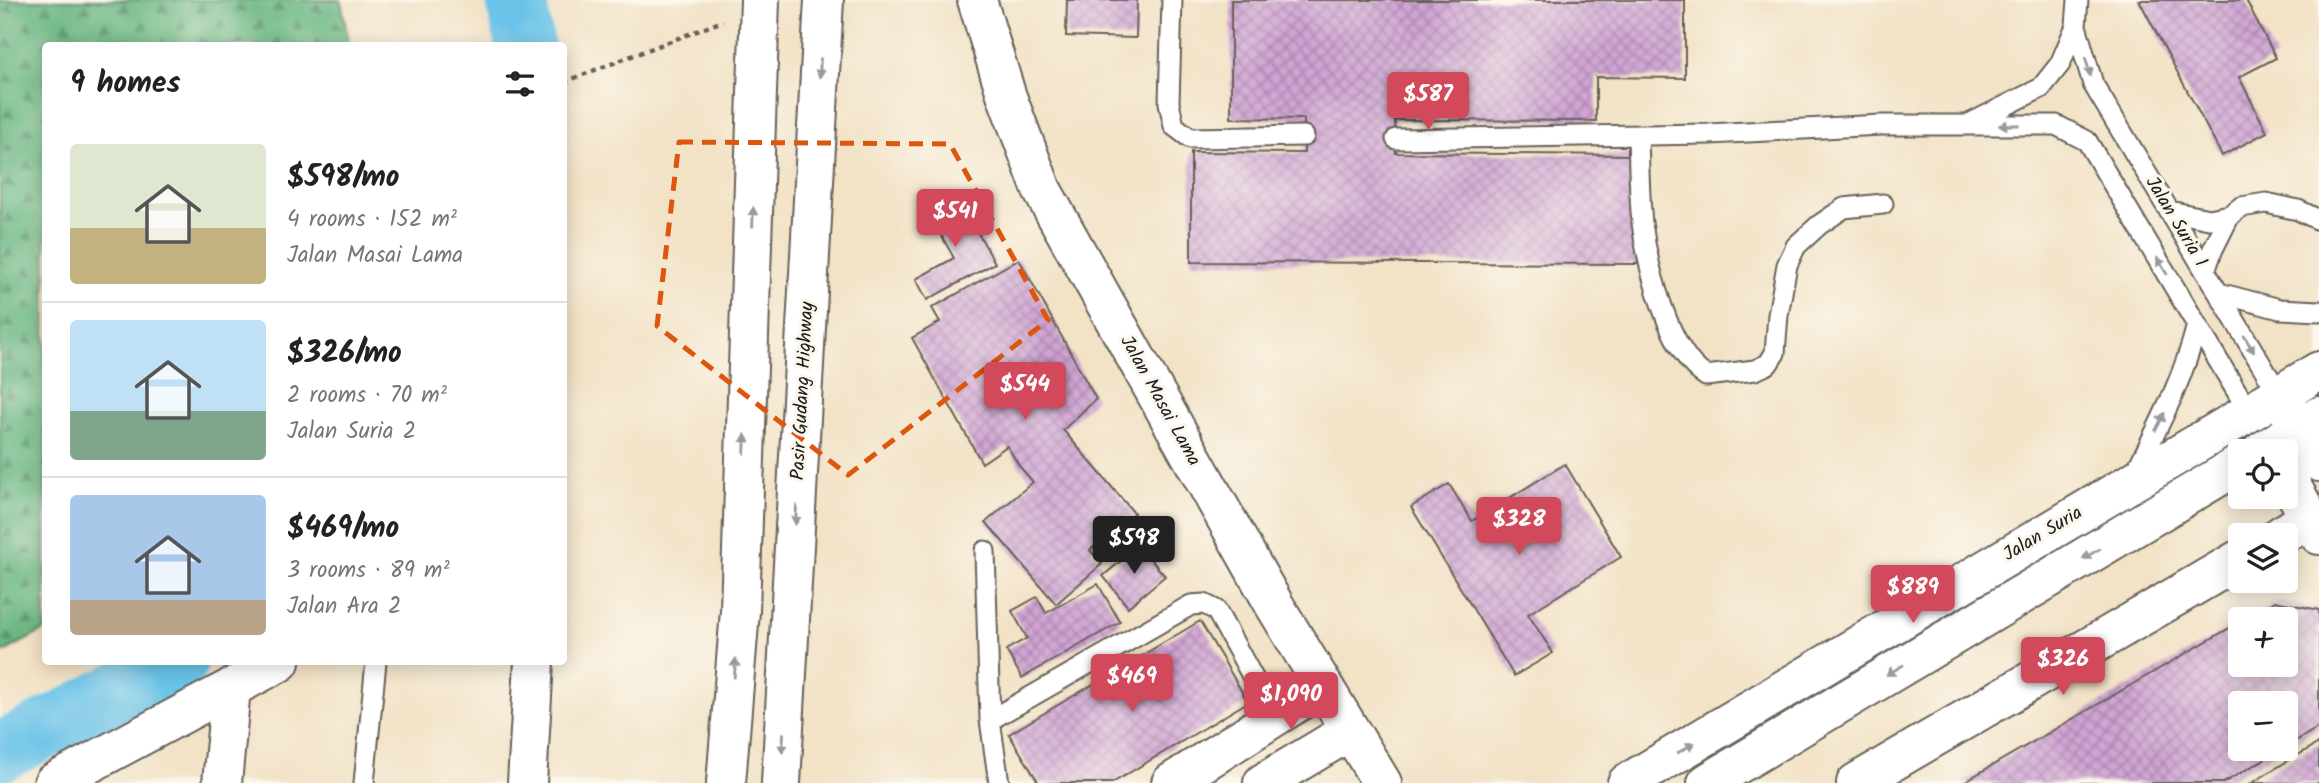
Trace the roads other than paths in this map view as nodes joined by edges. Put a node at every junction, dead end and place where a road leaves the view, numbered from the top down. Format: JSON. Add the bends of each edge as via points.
{"nodes":[{"id":1,"x":824,"y":0,"type":"edge"},
{"id":2,"x":977,"y":0,"type":"edge"},
{"id":3,"x":1172,"y":0,"type":"edge"},
{"id":4,"x":2078,"y":0,"type":"edge"},
{"id":5,"x":760,"y":3,"type":"edge"},
{"id":6,"x":2076,"y":26,"type":"junction"},
{"id":7,"x":1965,"y":125,"type":"junction"},
{"id":8,"x":1638,"y":135,"type":"junction"},
{"id":9,"x":1304,"y":136,"type":"dead end"},
{"id":10,"x":1396,"y":139,"type":"dead end"},
{"id":11,"x":1883,"y":204,"type":"dead end"},
{"id":12,"x":2169,"y":211,"type":"junction"},
{"id":13,"x":2231,"y":215,"type":"junction"},
{"id":14,"x":2319,"y":220,"type":"edge"},
{"id":15,"x":2206,"y":271,"type":"junction"},
{"id":16,"x":2219,"y":293,"type":"junction"},
{"id":17,"x":2319,"y":311,"type":"edge"},
{"id":18,"x":2197,"y":325,"type":"junction"},
{"id":19,"x":2319,"y":371,"type":"edge"},
{"id":20,"x":2264,"y":403,"type":"junction"},
{"id":21,"x":2275,"y":439,"type":"edge"},
{"id":22,"x":2298,"y":455,"type":"edge"},
{"id":23,"x":2319,"y":463,"type":"edge"},
{"id":24,"x":2228,"y":476,"type":"edge"},
{"id":25,"x":2130,"y":483,"type":"junction"},
{"id":26,"x":2297,"y":509,"type":"edge"},
{"id":27,"x":2303,"y":529,"type":"edge"},
{"id":28,"x":985,"y":551,"type":"dead end"},
{"id":29,"x":2228,"y":566,"type":"edge"},
{"id":30,"x":274,"y":665,"type":"edge"},
{"id":31,"x":376,"y":665,"type":"edge"},
{"id":32,"x":534,"y":665,"type":"edge"},
{"id":33,"x":1323,"y":686,"type":"junction"},
{"id":34,"x":231,"y":688,"type":"junction"},
{"id":35,"x":1274,"y":716,"type":"junction"},
{"id":36,"x":990,"y":720,"type":"junction"},
{"id":37,"x":1350,"y":731,"type":"junction"},
{"id":38,"x":57,"y":782,"type":"edge"},
{"id":39,"x":1267,"y":782,"type":"edge"},
{"id":40,"x":222,"y":783,"type":"edge"},
{"id":41,"x":364,"y":783,"type":"edge"},
{"id":42,"x":527,"y":783,"type":"edge"},
{"id":43,"x":726,"y":783,"type":"edge"},
{"id":44,"x":781,"y":783,"type":"edge"},
{"id":45,"x":999,"y":783,"type":"edge"},
{"id":46,"x":1171,"y":783,"type":"edge"},
{"id":47,"x":1382,"y":783,"type":"edge"},
{"id":48,"x":1627,"y":783,"type":"edge"},
{"id":49,"x":1707,"y":783,"type":"edge"},
{"id":50,"x":1856,"y":783,"type":"edge"}],
"edges":[{"from":1,"to":44,"type":"main road","name":"Pasir Gudang Highway","one_way":true},
{"from":2,"to":33,"type":"main road","name":"Jalan Masai Lama","via":[[1042,190]]},
{"from":3,"to":9,"type":"lane","via":[[1169,103],[1174,126],[1189,138]]},
{"from":4,"to":6,"type":"lane","name":"Jalan Suria 1"},
{"from":43,"to":5,"type":"main road","one_way":true,"via":[[740,611]]},
{"from":6,"to":7,"type":"lane","via":[[2060,64],[2041,88]]},
{"from":6,"to":12,"type":"lane","name":"Jalan Suria 1","one_way":true,"via":[[2093,84]]},
{"from":7,"to":8,"type":"lane"},
{"from":18,"to":7,"type":"lane","one_way":true,"via":[[2087,141],[2056,125]]},
{"from":8,"to":10,"type":"lane"},
{"from":8,"to":11,"type":"lane","via":[[1642,225],[1655,286],[1672,333],[1693,366],[1706,376],[1768,364],[1775,353],[1787,265],[1796,246],[1844,208]]},
{"from":12,"to":13,"type":"lane","via":[[2209,219]]},
{"from":12,"to":15,"type":"lane","name":"Jalan Suria 1"},
{"from":13,"to":14,"type":"lane","via":[[2241,207],[2266,203]]},
{"from":13,"to":15,"type":"lane"},
{"from":15,"to":16,"type":"lane","name":"Jalan Suria 1"},
{"from":16,"to":17,"type":"lane","via":[[2280,309]]},
{"from":16,"to":20,"type":"lane","name":"Jalan Suria 1","one_way":true},
{"from":18,"to":20,"type":"lane"},
{"from":25,"to":18,"type":"lane","one_way":true,"via":[[2177,389]]},
{"from":19,"to":20,"type":"main road"},
{"from":20,"to":21,"type":"main road"},
{"from":20,"to":25,"type":"main road","name":"Jalan Suria"},
{"from":22,"to":23,"type":"main road"},
{"from":24,"to":49,"type":"main road","one_way":true},
{"from":48,"to":25,"type":"main road","name":"Jalan Suria","one_way":true},
{"from":26,"to":27,"type":"main road"},
{"from":28,"to":36,"type":"lane"},
{"from":29,"to":50,"type":"main road"},
{"from":30,"to":34,"type":"main road"},
{"from":31,"to":41,"type":"lane"},
{"from":32,"to":42,"type":"main road"},
{"from":33,"to":35,"type":"main road"},
{"from":33,"to":37,"type":"main road","name":"Jalan Masai Lama"},
{"from":34,"to":38,"type":"main road"},
{"from":34,"to":40,"type":"main road"},
{"from":35,"to":36,"type":"lane","via":[[1216,610],[1204,604],[1191,605]]},
{"from":35,"to":46,"type":"main road"},
{"from":36,"to":45,"type":"lane"},
{"from":37,"to":39,"type":"main road"},
{"from":37,"to":47,"type":"main road","name":"Jalan Masai Lama"}]}
